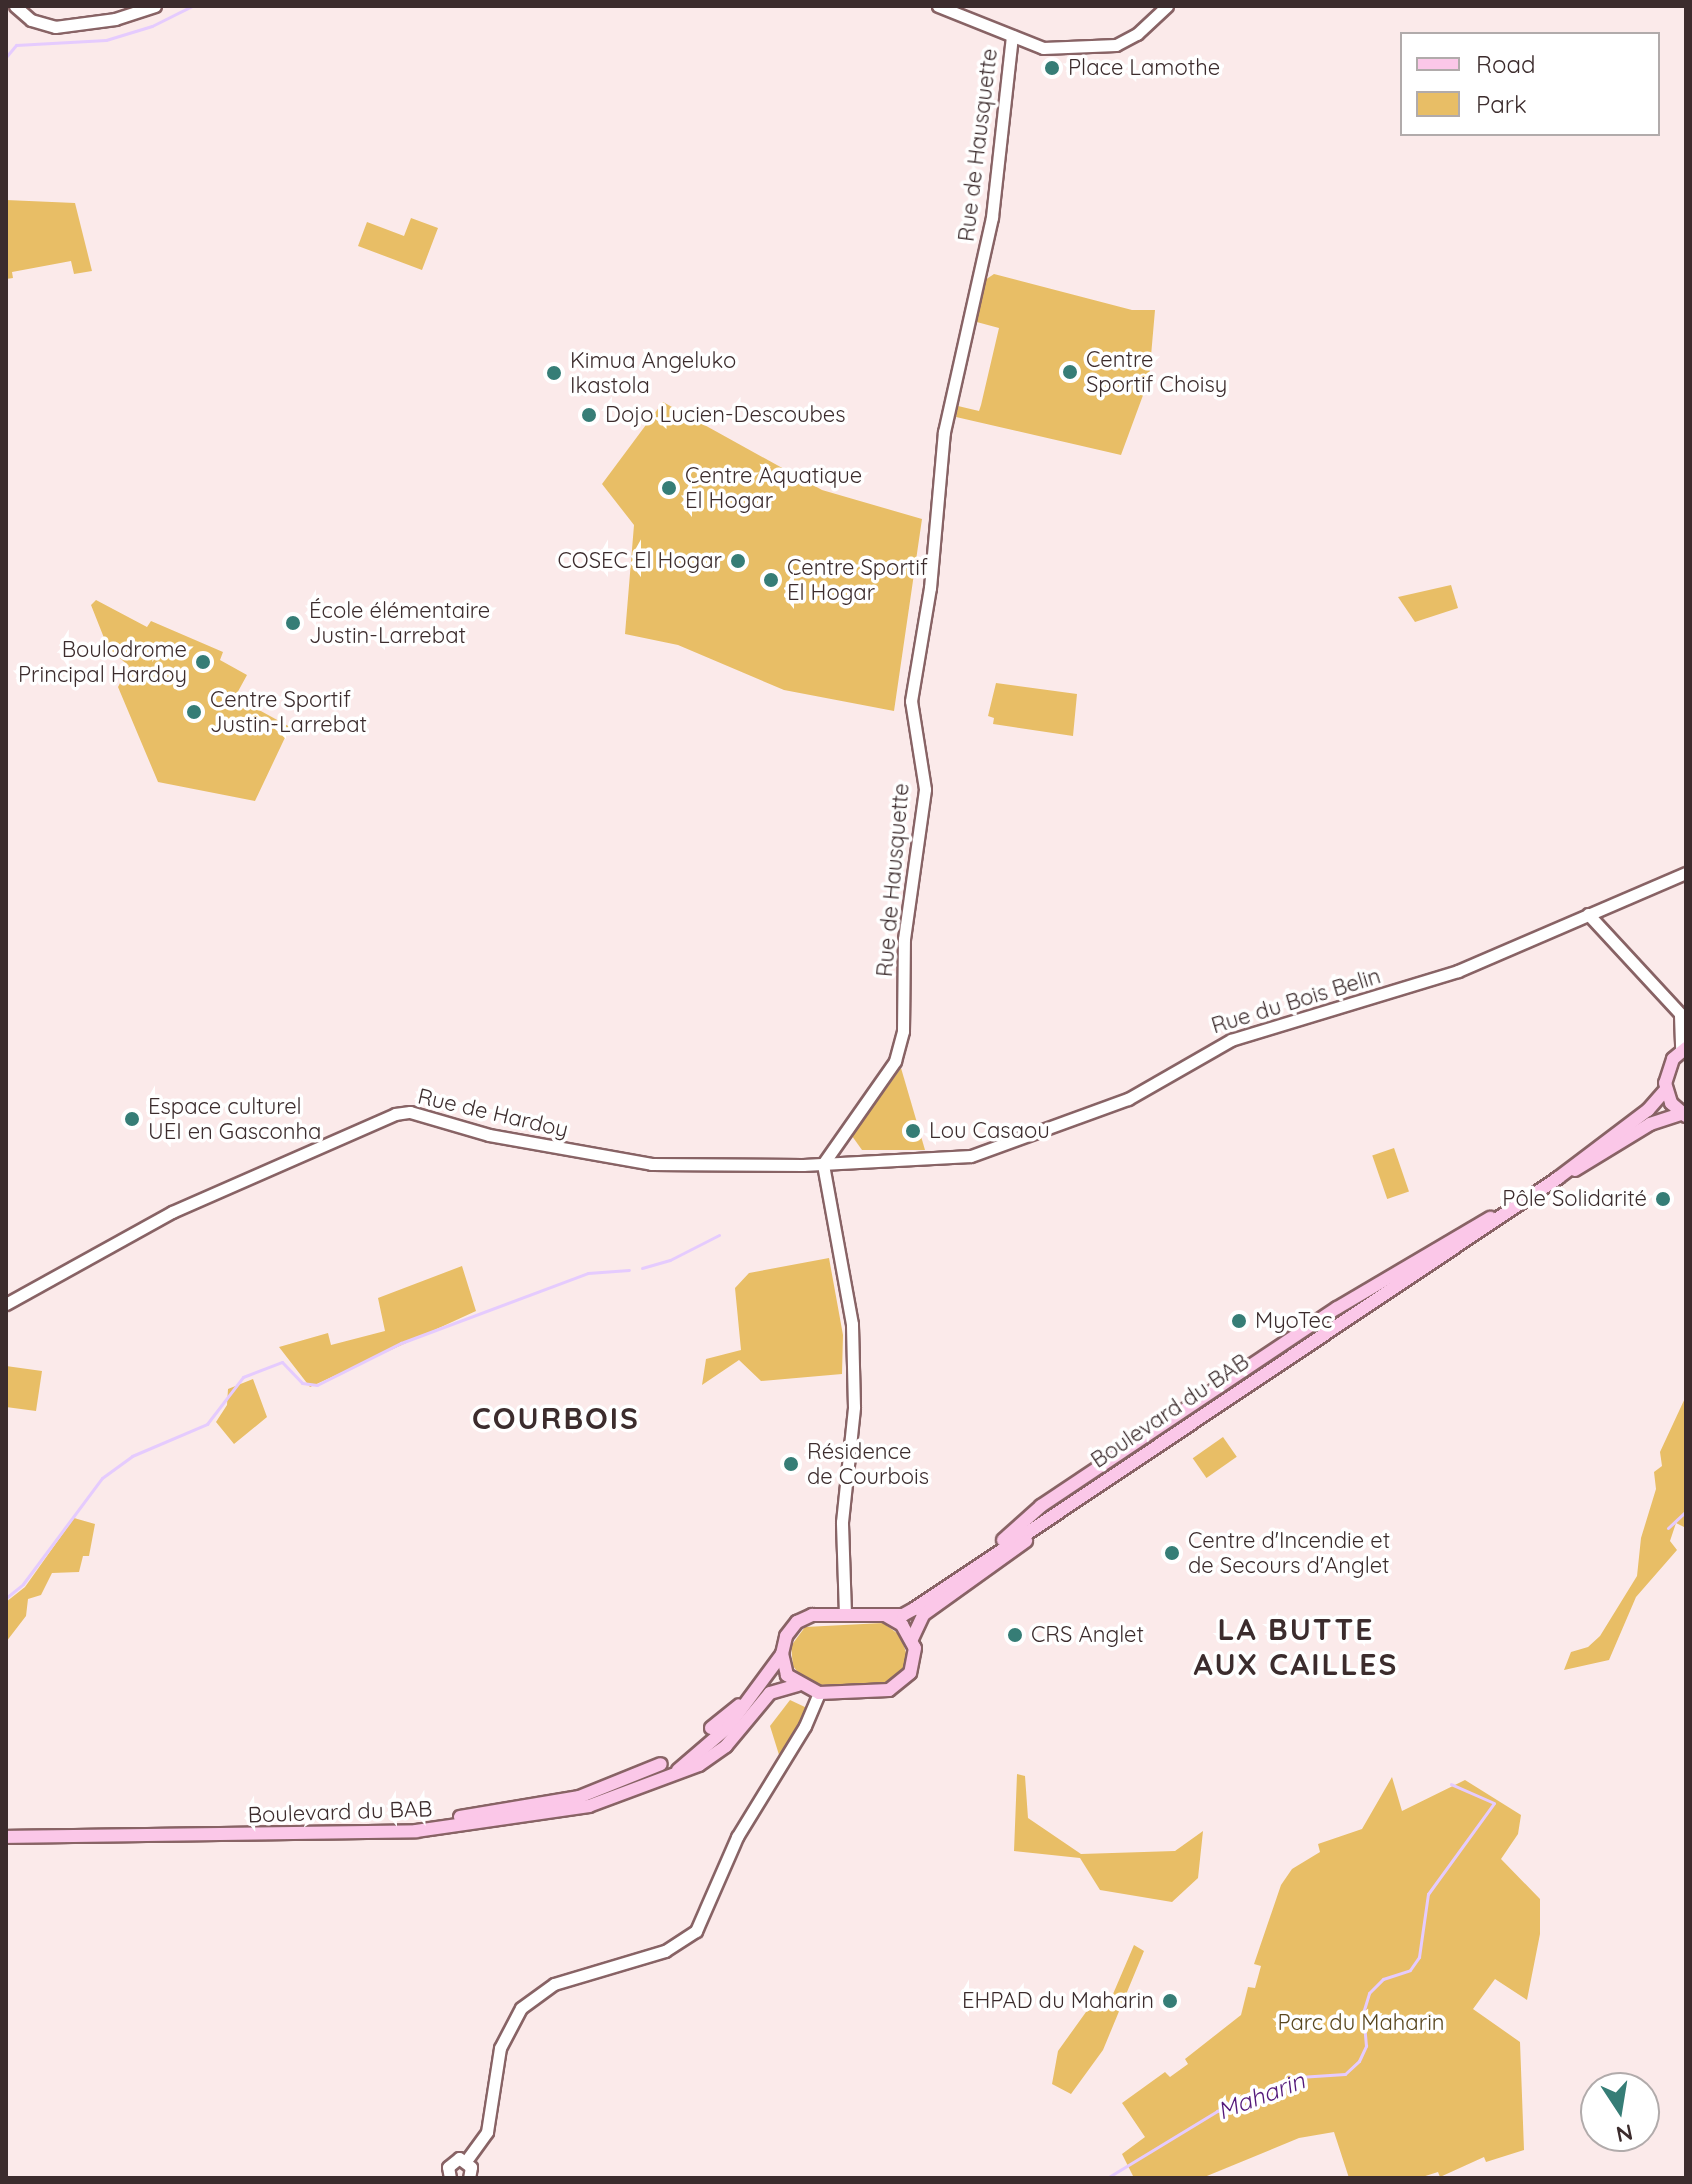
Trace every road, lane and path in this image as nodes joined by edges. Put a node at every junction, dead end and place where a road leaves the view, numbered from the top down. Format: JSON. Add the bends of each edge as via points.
{"nodes":[{"id":1,"x":13,"y":6,"type":"edge"},
{"id":2,"x":155,"y":6,"type":"edge"},
{"id":3,"x":938,"y":6,"type":"edge"},
{"id":4,"x":1167,"y":6,"type":"edge"},
{"id":5,"x":963,"y":10,"type":"edge"},
{"id":6,"x":6,"y":11,"type":"edge"},
{"id":7,"x":1012,"y":36,"type":"junction"},
{"id":8,"x":1686,"y":873,"type":"edge"},
{"id":9,"x":1588,"y":914,"type":"junction"},
{"id":10,"x":1683,"y":1018,"type":"edge"},
{"id":11,"x":1684,"y":1050,"type":"edge"},
{"id":12,"x":1666,"y":1089,"type":"junction"},
{"id":13,"x":1684,"y":1115,"type":"edge"},
{"id":14,"x":845,"y":1135,"type":"junction"},
{"id":15,"x":856,"y":1163,"type":"junction"},
{"id":16,"x":823,"y":1164,"type":"junction"},
{"id":17,"x":1558,"y":1178,"type":"junction"},
{"id":18,"x":1508,"y":1211,"type":"junction"},
{"id":19,"x":6,"y":1304,"type":"edge"},
{"id":20,"x":1045,"y":1520,"type":"junction"},
{"id":21,"x":977,"y":1564,"type":"junction"},
{"id":22,"x":845,"y":1614,"type":"junction"},
{"id":23,"x":885,"y":1615,"type":"junction"},
{"id":24,"x":912,"y":1639,"type":"junction"},
{"id":25,"x":782,"y":1654,"type":"junction"},
{"id":26,"x":798,"y":1685,"type":"junction"},
{"id":27,"x":760,"y":1688,"type":"junction"},
{"id":28,"x":819,"y":1693,"type":"junction"},
{"id":29,"x":711,"y":1728,"type":"dead end"},
{"id":30,"x":661,"y":1764,"type":"dead end"},
{"id":31,"x":669,"y":1777,"type":"junction"},
{"id":32,"x":416,"y":1831,"type":"junction"},
{"id":33,"x":6,"y":1837,"type":"edge"},
{"id":34,"x":466,"y":2161,"type":"junction"},
{"id":35,"x":450,"y":2178,"type":"edge"},
{"id":36,"x":469,"y":2178,"type":"edge"}],
"edges":[{"from":1,"to":2,"type":"street","via":[[31,20],[55,27],[115,19]]},
{"from":1,"to":6,"type":"street"},
{"from":3,"to":5,"type":"street"},
{"from":4,"to":7,"type":"street","via":[[1137,34],[1116,45],[1043,48]]},
{"from":5,"to":7,"type":"street"},
{"from":7,"to":14,"type":"street","name":"Rue de Hausquette","via":[[992,217],[944,432],[930,588],[911,701],[925,789],[904,939],[903,1031],[895,1061]]},
{"from":8,"to":9,"type":"street","name":"Rue du Bois Belin"},
{"from":9,"to":10,"type":"street"},
{"from":9,"to":15,"type":"street","name":"Rue du Bois Belin","via":[[1458,971],[1231,1040],[1128,1099],[992,1151]]},
{"from":10,"to":11,"type":"street"},
{"from":11,"to":12,"type":"main road","via":[[1667,1070]]},
{"from":12,"to":13,"type":"main road"},
{"from":12,"to":17,"type":"main road","name":"Boulevard du BAB","via":[[1648,1110]]},
{"from":13,"to":17,"type":"main road","name":"Boulevard du BAB","via":[[1650,1124]]},
{"from":14,"to":15,"type":"street"},
{"from":14,"to":16,"type":"street","name":"Rue de Hausquette"},
{"from":15,"to":16,"type":"street","name":"Rue du Bois Belin"},
{"from":16,"to":19,"type":"street","name":"Rue de Hardoy","via":[[621,1161],[489,1135],[410,1112],[395,1114],[172,1212]]},
{"from":16,"to":22,"type":"street","via":[[852,1324],[854,1407],[842,1522]]},
{"from":17,"to":18,"type":"main road","name":"Boulevard du BAB"},
{"from":18,"to":20,"type":"main road","name":"Boulevard du BAB"},
{"from":18,"to":21,"type":"main road","via":[[1472,1225],[1392,1273],[1147,1434],[1041,1506]]},
{"from":20,"to":21,"type":"main road","name":"Boulevard du BAB"},
{"from":20,"to":24,"type":"main road","name":"Boulevard du BAB","via":[[1024,1543],[923,1615]]},
{"from":21,"to":23,"type":"main road","name":"Boulevard du BAB","via":[[914,1609]]},
{"from":22,"to":23,"type":"main road"},
{"from":22,"to":25,"type":"main road","via":[[812,1615],[797,1622],[786,1636]]},
{"from":23,"to":24,"type":"main road"},
{"from":24,"to":28,"type":"main road","via":[[910,1673],[889,1690]]},
{"from":25,"to":26,"type":"main road","via":[[787,1675]]},
{"from":25,"to":27,"type":"main road","name":"Boulevard du BAB"},
{"from":26,"to":28,"type":"main road"},
{"from":26,"to":31,"type":"main road","name":"Boulevard du BAB","via":[[781,1685],[726,1746]]},
{"from":27,"to":29,"type":"main road"},
{"from":27,"to":31,"type":"main road","name":"Boulevard du BAB","via":[[728,1727]]},
{"from":28,"to":34,"type":"street","via":[[805,1726],[737,1837],[696,1931],[665,1951],[554,1984],[521,2008],[500,2048],[487,2132]]},
{"from":30,"to":32,"type":"main road","via":[[579,1797],[438,1820]]},
{"from":31,"to":32,"type":"main road","name":"Boulevard du BAB","via":[[589,1806]]},
{"from":32,"to":33,"type":"main road","name":"Boulevard du BAB"},
{"from":34,"to":35,"type":"street","via":[[452,2161]]},
{"from":34,"to":36,"type":"street"}]}
